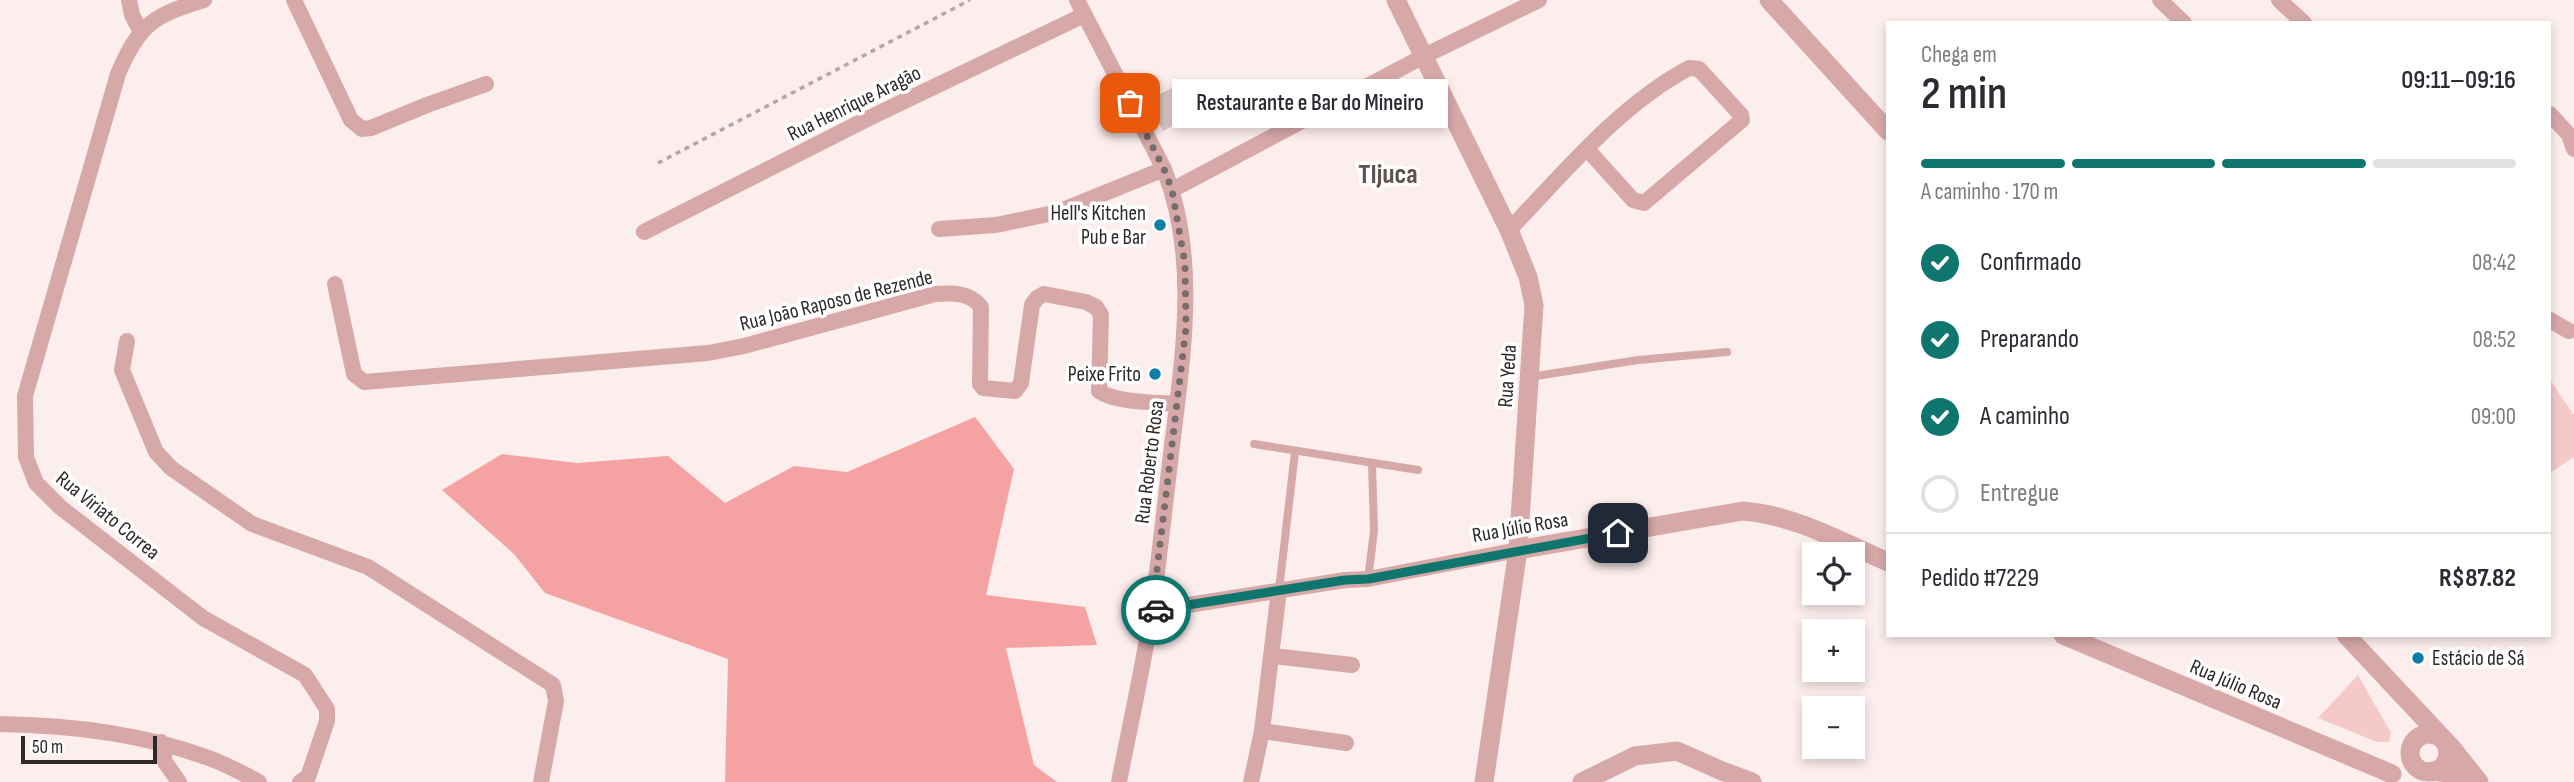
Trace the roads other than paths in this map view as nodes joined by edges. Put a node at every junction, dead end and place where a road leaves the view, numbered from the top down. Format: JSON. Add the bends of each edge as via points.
{"nodes":[{"id":1,"x":129,"y":0,"type":"edge"},
{"id":2,"x":204,"y":0,"type":"edge"},
{"id":3,"x":294,"y":0,"type":"edge"},
{"id":4,"x":1077,"y":0,"type":"edge"},
{"id":5,"x":1396,"y":0,"type":"edge"},
{"id":6,"x":1539,"y":0,"type":"edge"},
{"id":7,"x":1769,"y":0,"type":"edge"},
{"id":8,"x":2160,"y":0,"type":"edge"},
{"id":9,"x":2279,"y":0,"type":"edge"},
{"id":10,"x":172,"y":5,"type":"edge"},
{"id":11,"x":1084,"y":15,"type":"junction"},
{"id":12,"x":2182,"y":21,"type":"edge"},
{"id":13,"x":2302,"y":21,"type":"edge"},
{"id":14,"x":141,"y":32,"type":"junction"},
{"id":15,"x":1424,"y":56,"type":"junction"},
{"id":16,"x":486,"y":84,"type":"dead end"},
{"id":17,"x":2551,"y":115,"type":"edge"},
{"id":18,"x":1886,"y":129,"type":"edge"},
{"id":19,"x":1587,"y":149,"type":"junction"},
{"id":20,"x":2574,"y":149,"type":"edge"},
{"id":21,"x":1164,"y":169,"type":"junction"},
{"id":22,"x":1172,"y":190,"type":"junction"},
{"id":23,"x":939,"y":229,"type":"dead end"},
{"id":24,"x":1509,"y":230,"type":"junction"},
{"id":25,"x":644,"y":232,"type":"dead end"},
{"id":26,"x":335,"y":284,"type":"dead end"},
{"id":27,"x":2551,"y":321,"type":"edge"},
{"id":28,"x":2569,"y":331,"type":"dead end"},
{"id":29,"x":127,"y":341,"type":"dead end"},
{"id":30,"x":1727,"y":352,"type":"dead end"},
{"id":31,"x":1530,"y":377,"type":"junction"},
{"id":32,"x":1177,"y":404,"type":"junction"},
{"id":33,"x":1254,"y":444,"type":"dead end"},
{"id":34,"x":1295,"y":452,"type":"junction"},
{"id":35,"x":1372,"y":463,"type":"junction"},
{"id":36,"x":1418,"y":470,"type":"dead end"},
{"id":37,"x":1518,"y":550,"type":"junction"},
{"id":38,"x":1886,"y":561,"type":"edge"},
{"id":39,"x":1368,"y":579,"type":"junction"},
{"id":40,"x":1279,"y":590,"type":"junction"},
{"id":41,"x":1152,"y":611,"type":"junction"},
{"id":42,"x":2068,"y":637,"type":"edge"},
{"id":43,"x":2348,"y":637,"type":"edge"},
{"id":44,"x":1273,"y":656,"type":"junction"},
{"id":45,"x":1352,"y":665,"type":"dead end"},
{"id":46,"x":2405,"y":701,"type":"junction"},
{"id":47,"x":0,"y":724,"type":"edge"},
{"id":48,"x":1262,"y":731,"type":"junction"},
{"id":49,"x":2415,"y":740,"type":"junction"},
{"id":50,"x":2443,"y":741,"type":"junction"},
{"id":51,"x":161,"y":742,"type":"junction"},
{"id":52,"x":1346,"y":743,"type":"dead end"},
{"id":53,"x":2412,"y":761,"type":"junction"},
{"id":54,"x":2433,"y":771,"type":"junction"},
{"id":55,"x":2387,"y":778,"type":"edge"},
{"id":56,"x":179,"y":782,"type":"edge"},
{"id":57,"x":259,"y":782,"type":"edge"},
{"id":58,"x":300,"y":782,"type":"edge"},
{"id":59,"x":541,"y":782,"type":"edge"},
{"id":60,"x":1119,"y":782,"type":"edge"},
{"id":61,"x":1251,"y":782,"type":"edge"},
{"id":62,"x":1485,"y":782,"type":"edge"},
{"id":63,"x":1582,"y":782,"type":"edge"},
{"id":64,"x":1752,"y":782,"type":"edge"},
{"id":65,"x":2465,"y":782,"type":"edge"},
{"id":66,"x":2479,"y":782,"type":"edge"}],
"edges":[{"from":1,"to":14,"type":"street"},
{"from":2,"to":10,"type":"street","name":"Rua Viriato Correa"},
{"from":3,"to":16,"type":"street","via":[[351,120],[362,129]]},
{"from":4,"to":11,"type":"street","name":"Rua Roberto Rosa"},
{"from":5,"to":15,"type":"street","name":"Rua Yeda"},
{"from":6,"to":15,"type":"street"},
{"from":7,"to":18,"type":"street"},
{"from":8,"to":12,"type":"street"},
{"from":9,"to":13,"type":"street"},
{"from":10,"to":14,"type":"street","name":"Rua Viriato Correa"},
{"from":11,"to":21,"type":"street","name":"Rua Roberto Rosa"},
{"from":11,"to":25,"type":"street","name":"Rua Henrique Aragão"},
{"from":14,"to":58,"type":"street","name":"Rua Viriato Correa","via":[[118,74],[25,396],[26,457],[36,483],[60,507],[203,618],[305,675],[327,709],[327,721],[308,778]]},
{"from":15,"to":22,"type":"street"},
{"from":15,"to":24,"type":"street","name":"Rua Yeda"},
{"from":17,"to":20,"type":"street","via":[[2569,135]]},
{"from":19,"to":19,"type":"street","via":[[1629,109],[1689,68],[1699,69],[1741,115],[1742,120],[1644,203],[1633,200]]},
{"from":19,"to":24,"type":"street"},
{"from":21,"to":22,"type":"street","name":"Rua Roberto Rosa"},
{"from":21,"to":23,"type":"street","via":[[1058,212],[996,225]]},
{"from":22,"to":32,"type":"street","name":"Rua Roberto Rosa","via":[[1185,264],[1186,328]]},
{"from":24,"to":31,"type":"street","name":"Rua Yeda","via":[[1534,305]]},
{"from":26,"to":32,"type":"street","name":"Rua João Raposo de Rezende","via":[[354,374],[364,382],[708,353],[935,294],[958,293],[981,307],[980,384],[1015,391],[1021,383],[1032,305],[1044,294],[1086,302],[1101,315],[1099,391],[1116,398]]},
{"from":27,"to":28,"type":"street"},
{"from":29,"to":59,"type":"street","via":[[122,370],[156,452],[171,468],[251,524],[368,566],[552,685],[556,701]]},
{"from":30,"to":31,"type":"lane"},
{"from":31,"to":37,"type":"street","name":"Rua Yeda"},
{"from":32,"to":41,"type":"street","name":"Rua Roberto Rosa"},
{"from":33,"to":34,"type":"lane"},
{"from":34,"to":35,"type":"lane"},
{"from":34,"to":40,"type":"lane"},
{"from":35,"to":36,"type":"lane"},
{"from":35,"to":39,"type":"lane","via":[[1374,531]]},
{"from":37,"to":38,"type":"street","name":"Rua Júlio Rosa","via":[[1743,511],[1787,519]]},
{"from":37,"to":39,"type":"street","name":"Rua Júlio Rosa"},
{"from":37,"to":62,"type":"street","name":"Rua Yeda"},
{"from":39,"to":40,"type":"street","name":"Rua Júlio Rosa"},
{"from":40,"to":41,"type":"street","name":"Rua Júlio Rosa"},
{"from":40,"to":44,"type":"street"},
{"from":41,"to":60,"type":"street","name":"Rua Roberto Rosa"},
{"from":42,"to":55,"type":"street","name":"Rua Júlio Rosa"},
{"from":43,"to":46,"type":"street"},
{"from":44,"to":45,"type":"street"},
{"from":44,"to":48,"type":"street"},
{"from":46,"to":49,"type":"street"},
{"from":46,"to":50,"type":"street"},
{"from":47,"to":51,"type":"street","via":[[33,724]]},
{"from":48,"to":52,"type":"street"},
{"from":48,"to":61,"type":"street"},
{"from":49,"to":50,"type":"street","via":[[2426,734]]},
{"from":49,"to":53,"type":"street"},
{"from":50,"to":54,"type":"street","via":[[2446,759]]},
{"from":50,"to":66,"type":"street"},
{"from":51,"to":56,"type":"street","via":[[166,762]]},
{"from":51,"to":57,"type":"street","via":[[208,757]]},
{"from":53,"to":54,"type":"street","via":[[2421,770]]},
{"from":53,"to":55,"type":"street"},
{"from":54,"to":65,"type":"street"},
{"from":63,"to":64,"type":"street","via":[[1634,755],[1677,751]]}]}
